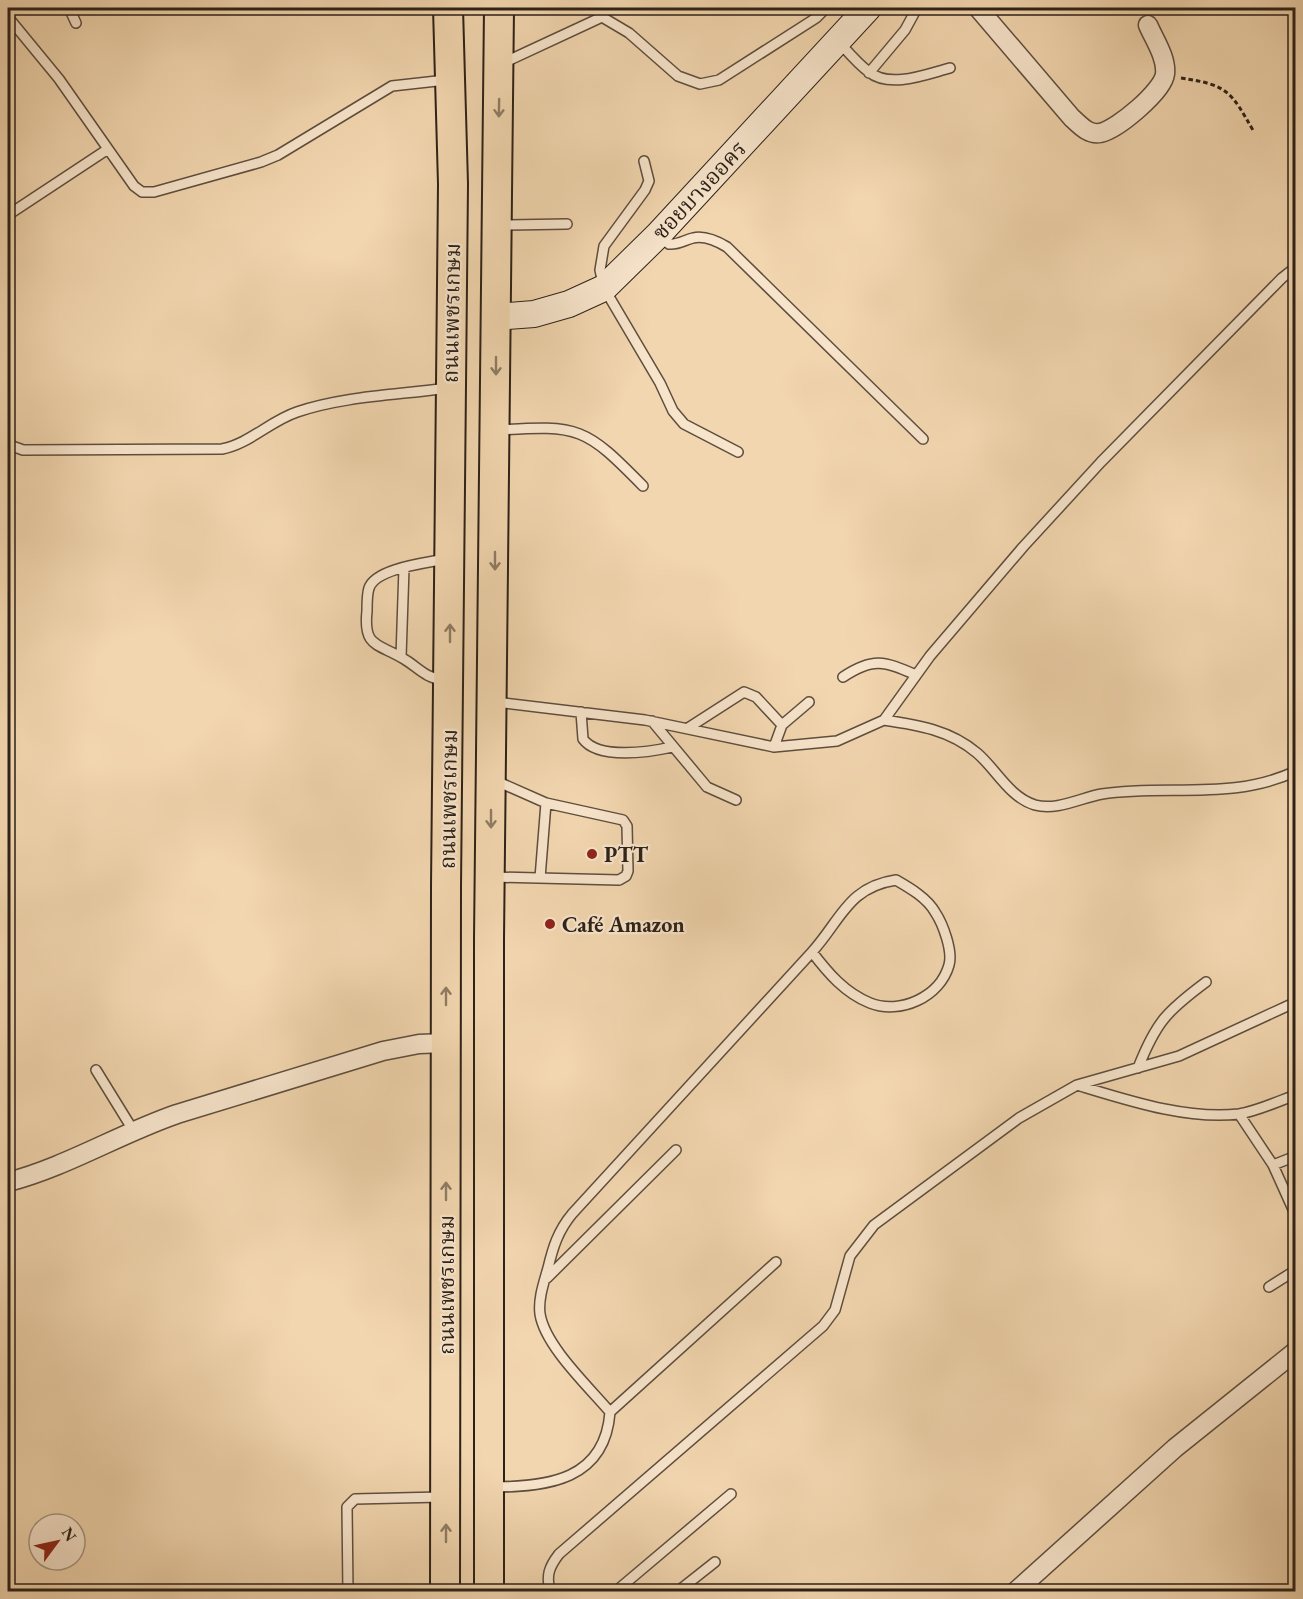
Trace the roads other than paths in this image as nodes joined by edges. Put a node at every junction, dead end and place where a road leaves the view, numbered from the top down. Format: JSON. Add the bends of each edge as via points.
{"nodes":[{"id":1,"x":69,"y":8,"type":"edge"},
{"id":2,"x":448,"y":8,"type":"edge"},
{"id":3,"x":499,"y":8,"type":"edge"},
{"id":4,"x":608,"y":8,"type":"edge"},
{"id":5,"x":826,"y":8,"type":"edge"},
{"id":6,"x":868,"y":8,"type":"edge"},
{"id":7,"x":916,"y":8,"type":"edge"},
{"id":8,"x":978,"y":8,"type":"edge"},
{"id":9,"x":8,"y":17,"type":"edge"},
{"id":10,"x":602,"y":17,"type":"junction"},
{"id":11,"x":76,"y":23,"type":"dead end"},
{"id":12,"x":1148,"y":25,"type":"dead end"},
{"id":13,"x":837,"y":40,"type":"junction"},
{"id":14,"x":499,"y":65,"type":"junction"},
{"id":15,"x":950,"y":68,"type":"dead end"},
{"id":16,"x":869,"y":73,"type":"junction"},
{"id":17,"x":448,"y":79,"type":"junction"},
{"id":18,"x":108,"y":149,"type":"junction"},
{"id":19,"x":644,"y":161,"type":"dead end"},
{"id":20,"x":8,"y":216,"type":"edge"},
{"id":21,"x":567,"y":224,"type":"dead end"},
{"id":22,"x":497,"y":225,"type":"junction"},
{"id":23,"x":658,"y":235,"type":"junction"},
{"id":24,"x":1296,"y":267,"type":"edge"},
{"id":25,"x":604,"y":288,"type":"junction"},
{"id":26,"x":496,"y":317,"type":"junction"},
{"id":27,"x":450,"y":388,"type":"junction"},
{"id":28,"x":495,"y":430,"type":"junction"},
{"id":29,"x":923,"y":439,"type":"dead end"},
{"id":30,"x":8,"y":440,"type":"edge"},
{"id":31,"x":738,"y":452,"type":"dead end"},
{"id":32,"x":643,"y":486,"type":"dead end"},
{"id":33,"x":451,"y":558,"type":"junction"},
{"id":34,"x":404,"y":568,"type":"junction"},
{"id":35,"x":401,"y":657,"type":"junction"},
{"id":36,"x":916,"y":675,"type":"junction"},
{"id":37,"x":843,"y":677,"type":"dead end"},
{"id":38,"x":450,"y":681,"type":"junction"},
{"id":39,"x":494,"y":701,"type":"junction"},
{"id":40,"x":809,"y":702,"type":"dead end"},
{"id":41,"x":581,"y":712,"type":"junction"},
{"id":42,"x":884,"y":720,"type":"junction"},
{"id":43,"x":652,"y":721,"type":"junction"},
{"id":44,"x":782,"y":725,"type":"junction"},
{"id":45,"x":688,"y":728,"type":"junction"},
{"id":46,"x":672,"y":747,"type":"junction"},
{"id":47,"x":774,"y":747,"type":"junction"},
{"id":48,"x":1296,"y":771,"type":"edge"},
{"id":49,"x":491,"y":779,"type":"junction"},
{"id":50,"x":736,"y":800,"type":"dead end"},
{"id":51,"x":546,"y":803,"type":"junction"},
{"id":52,"x":491,"y":877,"type":"junction"},
{"id":53,"x":540,"y":878,"type":"junction"},
{"id":54,"x":812,"y":952,"type":"junction"},
{"id":55,"x":1206,"y":982,"type":"dead end"},
{"id":56,"x":1296,"y":1002,"type":"edge"},
{"id":57,"x":446,"y":1043,"type":"junction"},
{"id":58,"x":1138,"y":1068,"type":"junction"},
{"id":59,"x":96,"y":1070,"type":"dead end"},
{"id":60,"x":1077,"y":1085,"type":"junction"},
{"id":61,"x":1296,"y":1095,"type":"edge"},
{"id":62,"x":1239,"y":1114,"type":"junction"},
{"id":63,"x":133,"y":1130,"type":"junction"},
{"id":64,"x":676,"y":1150,"type":"dead end"},
{"id":65,"x":1296,"y":1156,"type":"edge"},
{"id":66,"x":1273,"y":1165,"type":"junction"},
{"id":67,"x":8,"y":1182,"type":"edge"},
{"id":68,"x":1296,"y":1216,"type":"edge"},
{"id":69,"x":776,"y":1262,"type":"dead end"},
{"id":70,"x":1296,"y":1270,"type":"edge"},
{"id":71,"x":545,"y":1280,"type":"junction"},
{"id":72,"x":1269,"y":1287,"type":"dead end"},
{"id":73,"x":1296,"y":1351,"type":"edge"},
{"id":74,"x":610,"y":1412,"type":"junction"},
{"id":75,"x":489,"y":1486,"type":"junction"},
{"id":76,"x":731,"y":1494,"type":"dead end"},
{"id":77,"x":446,"y":1497,"type":"junction"},
{"id":78,"x":715,"y":1562,"type":"dead end"},
{"id":79,"x":348,"y":1592,"type":"edge"},
{"id":80,"x":445,"y":1592,"type":"edge"},
{"id":81,"x":489,"y":1592,"type":"edge"},
{"id":82,"x":550,"y":1592,"type":"edge"},
{"id":83,"x":615,"y":1592,"type":"edge"},
{"id":84,"x":677,"y":1592,"type":"edge"},
{"id":85,"x":1015,"y":1592,"type":"edge"}],
"edges":[{"from":1,"to":11,"type":"lane"},
{"from":2,"to":17,"type":"main road","name":"ถนนเพชรเกษม"},
{"from":3,"to":14,"type":"main road","name":"ถนนเพชรเกษม"},
{"from":4,"to":10,"type":"lane"},
{"from":5,"to":10,"type":"lane","via":[[719,80],[700,84],[678,76],[629,33]]},
{"from":6,"to":13,"type":"street","name":"ซอยบางออคร"},
{"from":7,"to":16,"type":"lane","via":[[905,30]]},
{"from":8,"to":12,"type":"street","via":[[1088,132],[1100,133],[1118,124],[1155,93],[1165,76]]},
{"from":9,"to":18,"type":"lane","via":[[59,79]]},
{"from":10,"to":14,"type":"lane"},
{"from":13,"to":16,"type":"lane"},
{"from":13,"to":23,"type":"street","name":"ซอยบางออคร"},
{"from":14,"to":22,"type":"main road","name":"ถนนเพชรเกษม","one_way":true},
{"from":15,"to":16,"type":"lane","via":[[904,79],[882,79]]},
{"from":17,"to":18,"type":"lane","via":[[392,86],[278,155],[154,192],[142,192],[134,186]]},
{"from":17,"to":27,"type":"main road","name":"ถนนเพชรเกษม","via":[[453,184]]},
{"from":18,"to":20,"type":"lane"},
{"from":19,"to":25,"type":"lane","via":[[648,180],[645,190],[604,246],[600,270]]},
{"from":21,"to":22,"type":"lane"},
{"from":22,"to":26,"type":"main road","name":"ถนนเพชรเกษม"},
{"from":23,"to":25,"type":"street","name":"ซอยบางออคร"},
{"from":23,"to":29,"type":"lane","via":[[669,244],[695,237],[714,239],[727,247]]},
{"from":24,"to":36,"type":"lane","via":[[1101,462]]},
{"from":25,"to":26,"type":"street","name":"ซอยบางออคร","via":[[534,314]]},
{"from":25,"to":31,"type":"lane","via":[[673,411],[684,424]]},
{"from":26,"to":28,"type":"main road","name":"ถนนเพชรเกษม","one_way":true},
{"from":27,"to":30,"type":"lane","via":[[320,405],[293,414],[237,445],[222,448],[23,450]]},
{"from":27,"to":33,"type":"main road","name":"ถนนเพชรเกษม"},
{"from":28,"to":32,"type":"lane","via":[[550,427],[583,434],[613,456]]},
{"from":28,"to":39,"type":"main road","name":"ถนนเพชรเกษม","one_way":true},
{"from":33,"to":34,"type":"lane"},
{"from":38,"to":33,"type":"main road","name":"ถนนเพชรเกษม","one_way":true},
{"from":34,"to":35,"type":"lane"},
{"from":34,"to":35,"type":"lane","via":[[372,582],[365,623],[372,642]]},
{"from":35,"to":38,"type":"lane","via":[[432,679]]},
{"from":36,"to":37,"type":"lane","via":[[890,663],[870,662]]},
{"from":36,"to":42,"type":"lane"},
{"from":57,"to":38,"type":"main road","name":"ถนนเพชรเกษม","one_way":true},
{"from":39,"to":41,"type":"lane"},
{"from":39,"to":49,"type":"main road","name":"ถนนเพชรเกษม"},
{"from":40,"to":44,"type":"lane"},
{"from":41,"to":43,"type":"lane"},
{"from":41,"to":46,"type":"lane","via":[[583,739],[593,748],[644,753]]},
{"from":42,"to":47,"type":"lane","via":[[837,741]]},
{"from":42,"to":48,"type":"lane","via":[[949,734],[977,753],[1018,796],[1035,805],[1055,806],[1102,794],[1248,788],[1274,782]]},
{"from":43,"to":45,"type":"lane"},
{"from":43,"to":46,"type":"lane"},
{"from":44,"to":45,"type":"lane","via":[[756,697],[744,692]]},
{"from":44,"to":47,"type":"lane"},
{"from":45,"to":47,"type":"lane"},
{"from":46,"to":50,"type":"lane","via":[[707,787]]},
{"from":49,"to":51,"type":"lane"},
{"from":49,"to":52,"type":"main road","name":"ถนนเพชรเกษม","one_way":true},
{"from":51,"to":53,"type":"lane"},
{"from":51,"to":53,"type":"lane","via":[[623,820],[627,826],[628,871],[619,880]]},
{"from":52,"to":53,"type":"lane"},
{"from":52,"to":75,"type":"main road","name":"ถนนเพชรเกษม"},
{"from":54,"to":54,"type":"lane","via":[[857,896],[876,883],[896,880],[935,912],[947,940],[950,964],[940,982],[920,1000],[892,1008],[871,1004],[849,992]]},
{"from":54,"to":71,"type":"lane","via":[[561,1228]]},
{"from":55,"to":58,"type":"lane","via":[[1164,1016],[1151,1035]]},
{"from":56,"to":58,"type":"lane","via":[[1179,1056]]},
{"from":57,"to":63,"type":"street","via":[[383,1052]]},
{"from":77,"to":57,"type":"main road","name":"ถนนเพชรเกษม","one_way":true},
{"from":58,"to":60,"type":"lane"},
{"from":59,"to":63,"type":"lane"},
{"from":60,"to":62,"type":"lane","via":[[1170,1111]]},
{"from":60,"to":82,"type":"lane","via":[[1019,1118],[874,1225],[850,1256],[835,1310],[823,1326],[559,1554],[549,1568]]},
{"from":61,"to":62,"type":"lane"},
{"from":62,"to":66,"type":"lane"},
{"from":63,"to":67,"type":"street"},
{"from":64,"to":71,"type":"lane"},
{"from":65,"to":66,"type":"lane"},
{"from":66,"to":68,"type":"lane"},
{"from":69,"to":74,"type":"lane"},
{"from":70,"to":72,"type":"lane"},
{"from":71,"to":74,"type":"lane","via":[[540,1314],[551,1342]]},
{"from":73,"to":85,"type":"street","via":[[1174,1448]]},
{"from":74,"to":75,"type":"lane","via":[[604,1444],[584,1467],[546,1485]]},
{"from":75,"to":81,"type":"main road","name":"ถนนเพชรเกษม"},
{"from":76,"to":83,"type":"lane"},
{"from":77,"to":79,"type":"lane","via":[[350,1502]]},
{"from":80,"to":77,"type":"main road","name":"ถนนเพชรเกษม","one_way":true},
{"from":78,"to":84,"type":"lane"}]}
